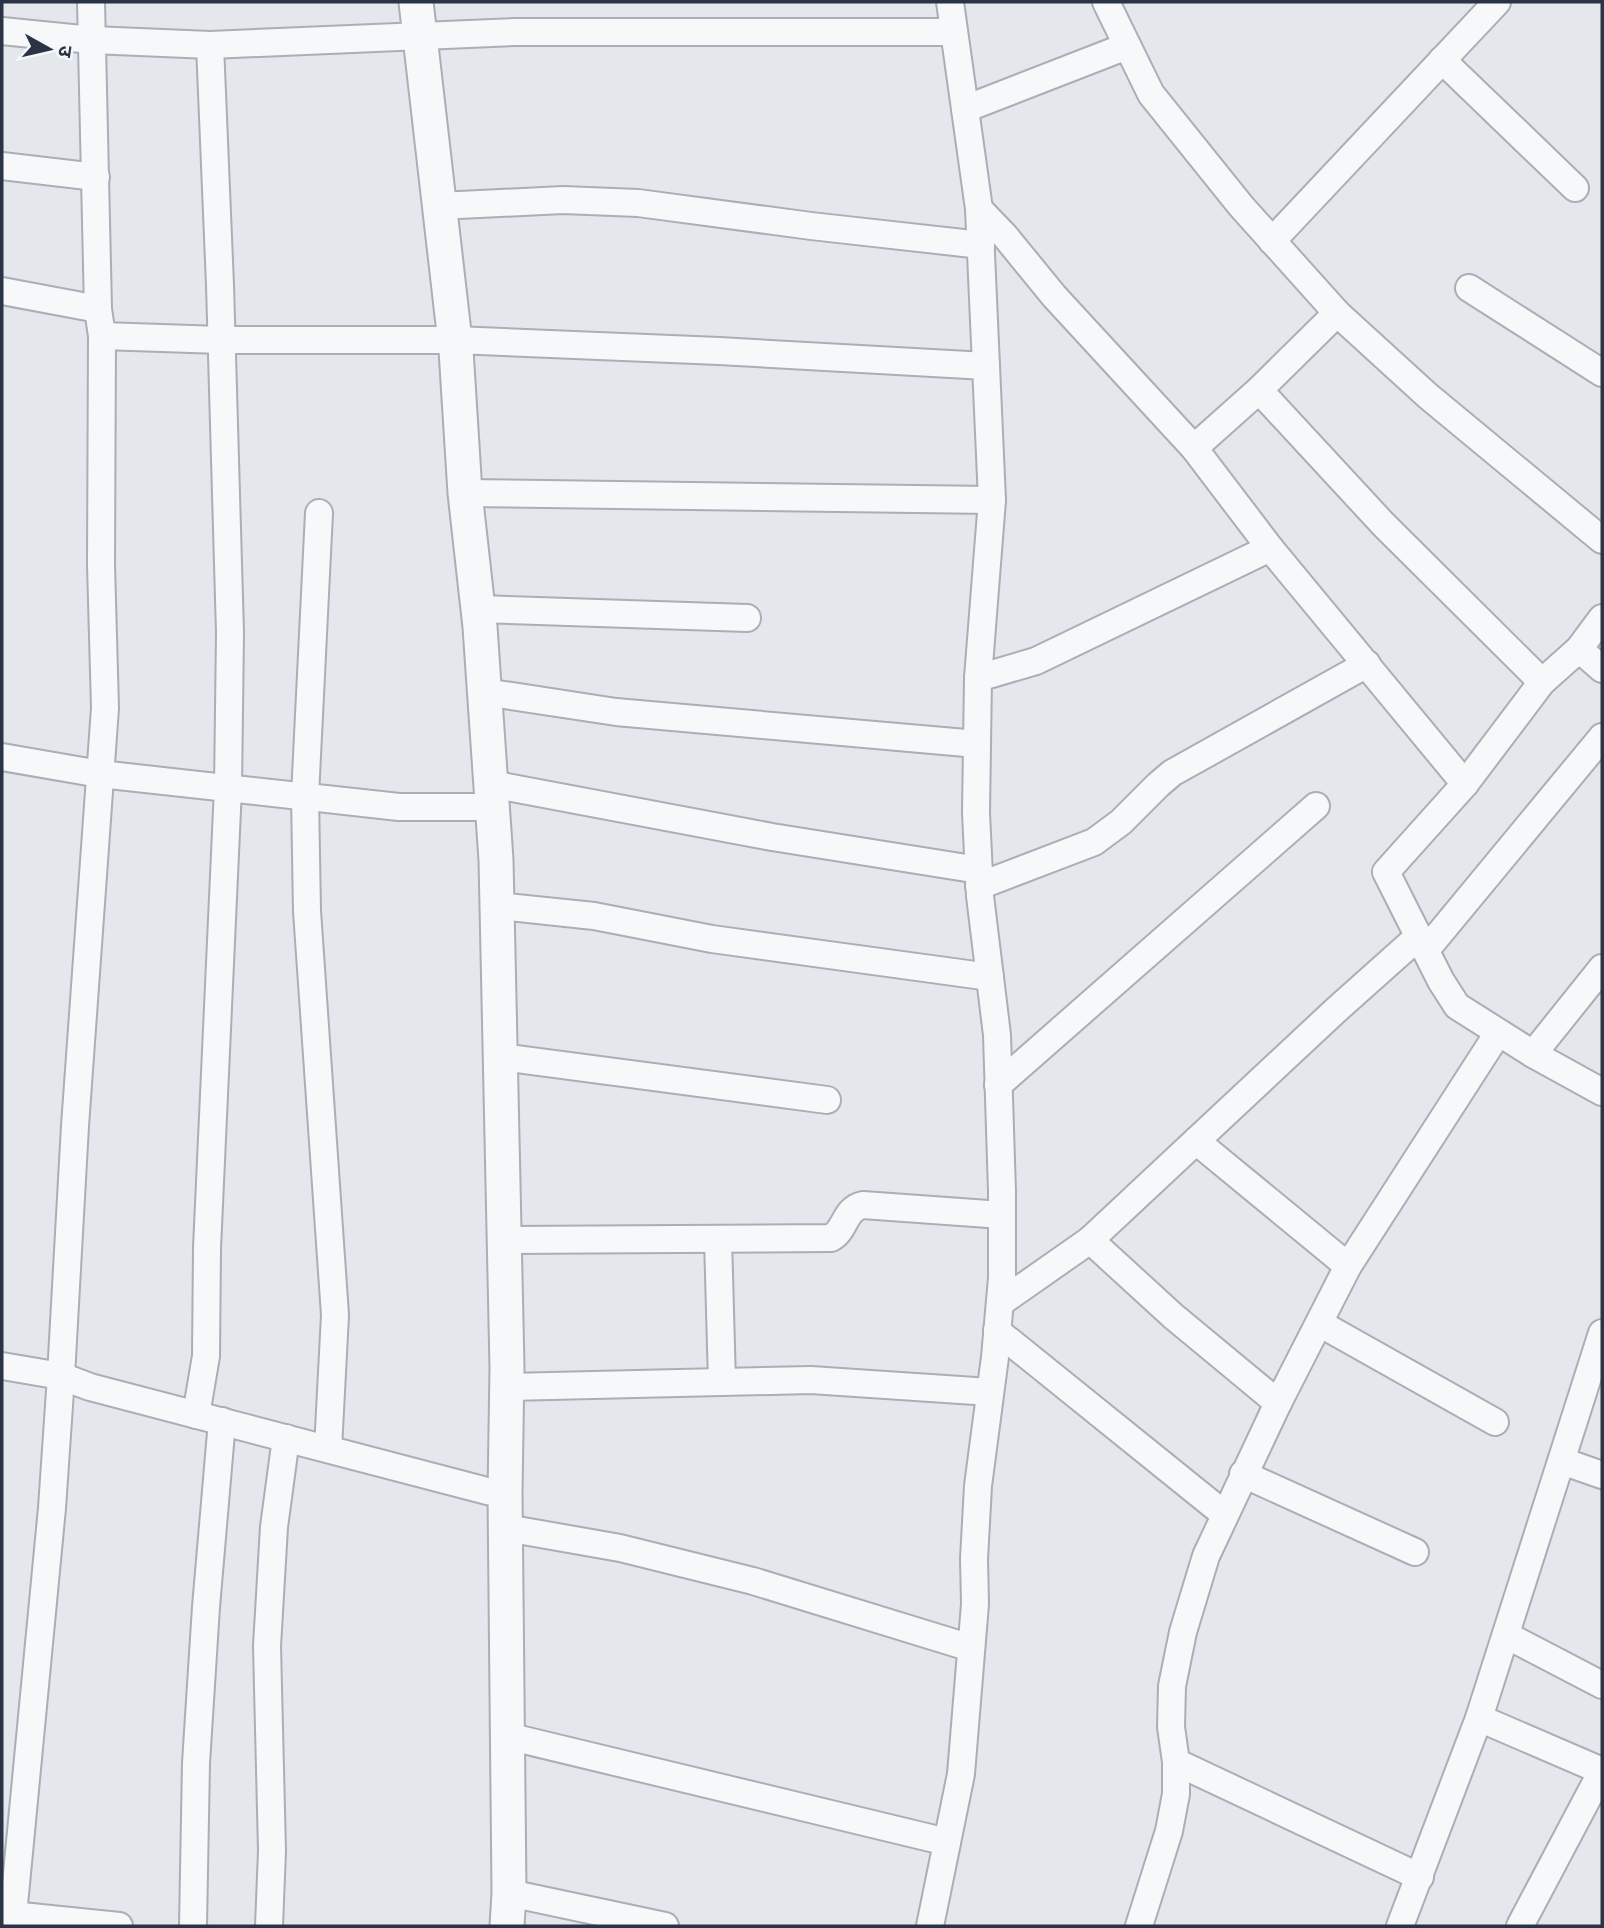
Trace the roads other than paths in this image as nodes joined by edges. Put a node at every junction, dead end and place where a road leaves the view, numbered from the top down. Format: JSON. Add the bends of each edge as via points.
{"nodes":[{"id":1,"x":91,"y":2,"type":"edge"},
{"id":2,"x":416,"y":2,"type":"edge"},
{"id":3,"x":950,"y":2,"type":"edge"},
{"id":4,"x":1106,"y":2,"type":"edge"},
{"id":5,"x":1497,"y":2,"type":"edge"},
{"id":6,"x":2,"y":31,"type":"edge"},
{"id":7,"x":954,"y":32,"type":"junction"},
{"id":8,"x":419,"y":36,"type":"junction"},
{"id":9,"x":92,"y":40,"type":"junction"},
{"id":10,"x":210,"y":45,"type":"junction"},
{"id":11,"x":1127,"y":46,"type":"junction"},
{"id":12,"x":1442,"y":60,"type":"junction"},
{"id":13,"x":965,"y":108,"type":"junction"},
{"id":14,"x":2,"y":166,"type":"edge"},
{"id":15,"x":96,"y":177,"type":"junction"},
{"id":16,"x":1574,"y":188,"type":"dead end"},
{"id":17,"x":439,"y":206,"type":"junction"},
{"id":18,"x":979,"y":209,"type":"junction"},
{"id":19,"x":1272,"y":241,"type":"junction"},
{"id":20,"x":981,"y":245,"type":"junction"},
{"id":21,"x":1469,"y":288,"type":"dead end"},
{"id":22,"x":2,"y":291,"type":"edge"},
{"id":23,"x":98,"y":309,"type":"junction"},
{"id":24,"x":1337,"y":313,"type":"junction"},
{"id":25,"x":102,"y":336,"type":"junction"},
{"id":26,"x":221,"y":340,"type":"junction"},
{"id":27,"x":455,"y":340,"type":"junction"},
{"id":28,"x":986,"y":366,"type":"junction"},
{"id":29,"x":1602,"y":373,"type":"edge"},
{"id":30,"x":1259,"y":390,"type":"junction"},
{"id":31,"x":1194,"y":448,"type":"junction"},
{"id":32,"x":465,"y":493,"type":"junction"},
{"id":33,"x":992,"y":500,"type":"junction"},
{"id":34,"x":319,"y":513,"type":"dead end"},
{"id":35,"x":1602,"y":540,"type":"edge"},
{"id":36,"x":1270,"y":548,"type":"junction"},
{"id":37,"x":478,"y":609,"type":"junction"},
{"id":38,"x":747,"y":618,"type":"dead end"},
{"id":39,"x":1602,"y":618,"type":"edge"},
{"id":40,"x":1578,"y":649,"type":"junction"},
{"id":41,"x":1367,"y":664,"type":"junction"},
{"id":42,"x":1602,"y":669,"type":"edge"},
{"id":43,"x":978,"y":678,"type":"junction"},
{"id":44,"x":1542,"y":682,"type":"junction"},
{"id":45,"x":485,"y":692,"type":"junction"},
{"id":46,"x":1602,"y":737,"type":"edge"},
{"id":47,"x":977,"y":744,"type":"junction"},
{"id":48,"x":2,"y":757,"type":"edge"},
{"id":49,"x":100,"y":774,"type":"junction"},
{"id":50,"x":1465,"y":784,"type":"junction"},
{"id":51,"x":228,"y":788,"type":"junction"},
{"id":52,"x":305,"y":796,"type":"junction"},
{"id":53,"x":492,"y":796,"type":"junction"},
{"id":54,"x":1316,"y":806,"type":"dead end"},
{"id":55,"x":979,"y":878,"type":"junction"},
{"id":56,"x":498,"y":906,"type":"junction"},
{"id":57,"x":1422,"y":943,"type":"junction"},
{"id":58,"x":1602,"y":968,"type":"edge"},
{"id":59,"x":990,"y":977,"type":"junction"},
{"id":60,"x":1498,"y":1032,"type":"junction"},
{"id":61,"x":1533,"y":1054,"type":"junction"},
{"id":62,"x":501,"y":1056,"type":"junction"},
{"id":63,"x":999,"y":1085,"type":"junction"},
{"id":64,"x":1602,"y":1091,"type":"edge"},
{"id":65,"x":827,"y":1100,"type":"dead end"},
{"id":66,"x":1196,"y":1141,"type":"junction"},
{"id":67,"x":1002,"y":1215,"type":"junction"},
{"id":68,"x":718,"y":1239,"type":"junction"},
{"id":69,"x":505,"y":1240,"type":"junction"},
{"id":70,"x":1090,"y":1240,"type":"junction"},
{"id":71,"x":1348,"y":1266,"type":"junction"},
{"id":72,"x":1000,"y":1303,"type":"junction"},
{"id":73,"x":1319,"y":1323,"type":"junction"},
{"id":74,"x":997,"y":1331,"type":"junction"},
{"id":75,"x":1602,"y":1333,"type":"edge"},
{"id":76,"x":2,"y":1366,"type":"edge"},
{"id":77,"x":61,"y":1376,"type":"junction"},
{"id":78,"x":722,"y":1382,"type":"junction"},
{"id":79,"x":507,"y":1387,"type":"junction"},
{"id":80,"x":990,"y":1392,"type":"junction"},
{"id":81,"x":1278,"y":1403,"type":"junction"},
{"id":82,"x":196,"y":1415,"type":"junction"},
{"id":83,"x":222,"y":1421,"type":"junction"},
{"id":84,"x":1495,"y":1422,"type":"dead end"},
{"id":85,"x":285,"y":1438,"type":"junction"},
{"id":86,"x":328,"y":1449,"type":"junction"},
{"id":87,"x":1562,"y":1461,"type":"junction"},
{"id":88,"x":1243,"y":1474,"type":"junction"},
{"id":89,"x":1602,"y":1475,"type":"edge"},
{"id":90,"x":505,"y":1493,"type":"junction"},
{"id":91,"x":1224,"y":1514,"type":"junction"},
{"id":92,"x":506,"y":1528,"type":"junction"},
{"id":93,"x":1415,"y":1552,"type":"dead end"},
{"id":94,"x":1506,"y":1635,"type":"junction"},
{"id":95,"x":971,"y":1648,"type":"junction"},
{"id":96,"x":1602,"y":1685,"type":"edge"},
{"id":97,"x":1479,"y":1718,"type":"junction"},
{"id":98,"x":507,"y":1736,"type":"junction"},
{"id":99,"x":1176,"y":1762,"type":"junction"},
{"id":100,"x":1602,"y":1771,"type":"edge"},
{"id":101,"x":947,"y":1842,"type":"junction"},
{"id":102,"x":1420,"y":1877,"type":"junction"},
{"id":103,"x":509,"y":1893,"type":"junction"},
{"id":104,"x":7,"y":1915,"type":"edge"},
{"id":105,"x":63,"y":1923,"type":"edge"},
{"id":106,"x":119,"y":1926,"type":"edge"},
{"id":107,"x":193,"y":1926,"type":"edge"},
{"id":108,"x":269,"y":1926,"type":"edge"},
{"id":109,"x":507,"y":1926,"type":"edge"},
{"id":110,"x":665,"y":1926,"type":"edge"},
{"id":111,"x":930,"y":1926,"type":"edge"},
{"id":112,"x":1139,"y":1926,"type":"edge"},
{"id":113,"x":1400,"y":1926,"type":"edge"},
{"id":114,"x":1520,"y":1926,"type":"edge"}],
"edges":[{"from":1,"to":9,"type":"street"},
{"from":2,"to":8,"type":"street"},
{"from":3,"to":7,"type":"street"},
{"from":4,"to":11,"type":"street"},
{"from":5,"to":12,"type":"street"},
{"from":6,"to":9,"type":"street"},
{"from":7,"to":8,"type":"street"},
{"from":7,"to":13,"type":"street"},
{"from":8,"to":10,"type":"street"},
{"from":8,"to":17,"type":"street"},
{"from":9,"to":10,"type":"street"},
{"from":9,"to":15,"type":"street"},
{"from":10,"to":26,"type":"street"},
{"from":11,"to":13,"type":"street"},
{"from":11,"to":19,"type":"street","via":[[1151,94]]},
{"from":12,"to":16,"type":"street"},
{"from":12,"to":19,"type":"street"},
{"from":13,"to":18,"type":"street"},
{"from":14,"to":15,"type":"street"},
{"from":15,"to":23,"type":"street"},
{"from":17,"to":20,"type":"street","via":[[638,203]]},
{"from":17,"to":27,"type":"street"},
{"from":18,"to":20,"type":"street"},
{"from":18,"to":31,"type":"street"},
{"from":19,"to":24,"type":"street"},
{"from":20,"to":28,"type":"street"},
{"from":21,"to":29,"type":"street"},
{"from":22,"to":23,"type":"street"},
{"from":23,"to":25,"type":"street"},
{"from":24,"to":30,"type":"street"},
{"from":24,"to":35,"type":"street","via":[[1428,396]]},
{"from":25,"to":26,"type":"street"},
{"from":25,"to":49,"type":"street","via":[[105,708]]},
{"from":26,"to":27,"type":"street"},
{"from":26,"to":51,"type":"street","via":[[230,633]]},
{"from":27,"to":28,"type":"street"},
{"from":27,"to":32,"type":"street"},
{"from":28,"to":33,"type":"street"},
{"from":30,"to":31,"type":"street"},
{"from":30,"to":44,"type":"street","via":[[1383,524]]},
{"from":31,"to":36,"type":"street"},
{"from":32,"to":33,"type":"street"},
{"from":32,"to":37,"type":"street"},
{"from":33,"to":43,"type":"street"},
{"from":34,"to":52,"type":"street"},
{"from":36,"to":41,"type":"street"},
{"from":36,"to":43,"type":"street","via":[[1036,661]]},
{"from":37,"to":38,"type":"street"},
{"from":37,"to":45,"type":"street"},
{"from":39,"to":40,"type":"street"},
{"from":40,"to":42,"type":"street"},
{"from":40,"to":44,"type":"street"},
{"from":41,"to":50,"type":"street"},
{"from":41,"to":55,"type":"street","via":[[1172,773],[1094,842]]},
{"from":43,"to":47,"type":"street"},
{"from":44,"to":50,"type":"street"},
{"from":45,"to":47,"type":"street","via":[[616,712]]},
{"from":45,"to":53,"type":"street"},
{"from":46,"to":57,"type":"street"},
{"from":47,"to":55,"type":"street"},
{"from":48,"to":49,"type":"street"},
{"from":49,"to":51,"type":"street"},
{"from":49,"to":77,"type":"street"},
{"from":50,"to":57,"type":"street","via":[[1386,872]]},
{"from":51,"to":52,"type":"street"},
{"from":51,"to":82,"type":"street","via":[[206,1356]]},
{"from":52,"to":53,"type":"street","via":[[399,807]]},
{"from":52,"to":86,"type":"street","via":[[307,911],[335,1315]]},
{"from":53,"to":55,"type":"street","via":[[772,837]]},
{"from":53,"to":56,"type":"street"},
{"from":54,"to":63,"type":"street"},
{"from":55,"to":59,"type":"street"},
{"from":56,"to":59,"type":"street"},
{"from":56,"to":62,"type":"street"},
{"from":57,"to":60,"type":"street","via":[[1457,1006]]},
{"from":57,"to":66,"type":"street"},
{"from":58,"to":61,"type":"street"},
{"from":59,"to":63,"type":"street"},
{"from":60,"to":61,"type":"street"},
{"from":60,"to":71,"type":"street"},
{"from":61,"to":64,"type":"street"},
{"from":62,"to":65,"type":"street"},
{"from":62,"to":69,"type":"street"},
{"from":63,"to":67,"type":"street"},
{"from":66,"to":70,"type":"street"},
{"from":66,"to":71,"type":"street"},
{"from":67,"to":68,"type":"street","via":[[863,1205],[850,1211],[831,1238]]},
{"from":67,"to":72,"type":"street"},
{"from":68,"to":69,"type":"street"},
{"from":68,"to":78,"type":"street"},
{"from":69,"to":79,"type":"street"},
{"from":70,"to":72,"type":"street"},
{"from":70,"to":81,"type":"street"},
{"from":71,"to":73,"type":"street"},
{"from":72,"to":74,"type":"street"},
{"from":73,"to":81,"type":"street"},
{"from":73,"to":84,"type":"street"},
{"from":74,"to":80,"type":"street"},
{"from":74,"to":91,"type":"street"},
{"from":75,"to":87,"type":"street"},
{"from":76,"to":77,"type":"street"},
{"from":77,"to":82,"type":"street"},
{"from":77,"to":104,"type":"street"},
{"from":78,"to":79,"type":"street"},
{"from":78,"to":80,"type":"street","via":[[811,1380]]},
{"from":79,"to":90,"type":"street"},
{"from":80,"to":95,"type":"street","via":[[978,1486]]},
{"from":81,"to":88,"type":"street"},
{"from":82,"to":83,"type":"street"},
{"from":83,"to":85,"type":"street"},
{"from":83,"to":107,"type":"street","via":[[196,1763]]},
{"from":85,"to":86,"type":"street"},
{"from":85,"to":108,"type":"street","via":[[267,1646],[272,1852]]},
{"from":86,"to":90,"type":"street"},
{"from":87,"to":89,"type":"street"},
{"from":87,"to":94,"type":"street"},
{"from":88,"to":91,"type":"street"},
{"from":88,"to":93,"type":"street"},
{"from":90,"to":92,"type":"street"},
{"from":91,"to":99,"type":"street","via":[[1183,1632],[1172,1686]]},
{"from":92,"to":95,"type":"street","via":[[620,1548],[753,1581]]},
{"from":92,"to":98,"type":"street"},
{"from":94,"to":96,"type":"street"},
{"from":94,"to":97,"type":"street"},
{"from":95,"to":101,"type":"street","via":[[961,1774]]},
{"from":97,"to":100,"type":"street"},
{"from":97,"to":102,"type":"street"},
{"from":98,"to":101,"type":"street"},
{"from":98,"to":103,"type":"street"},
{"from":99,"to":102,"type":"street"},
{"from":99,"to":112,"type":"street","via":[[1169,1831]]},
{"from":100,"to":114,"type":"street"},
{"from":101,"to":111,"type":"street"},
{"from":102,"to":113,"type":"street"},
{"from":103,"to":109,"type":"street"},
{"from":103,"to":110,"type":"street"},
{"from":104,"to":105,"type":"street"},
{"from":105,"to":106,"type":"street"}]}
